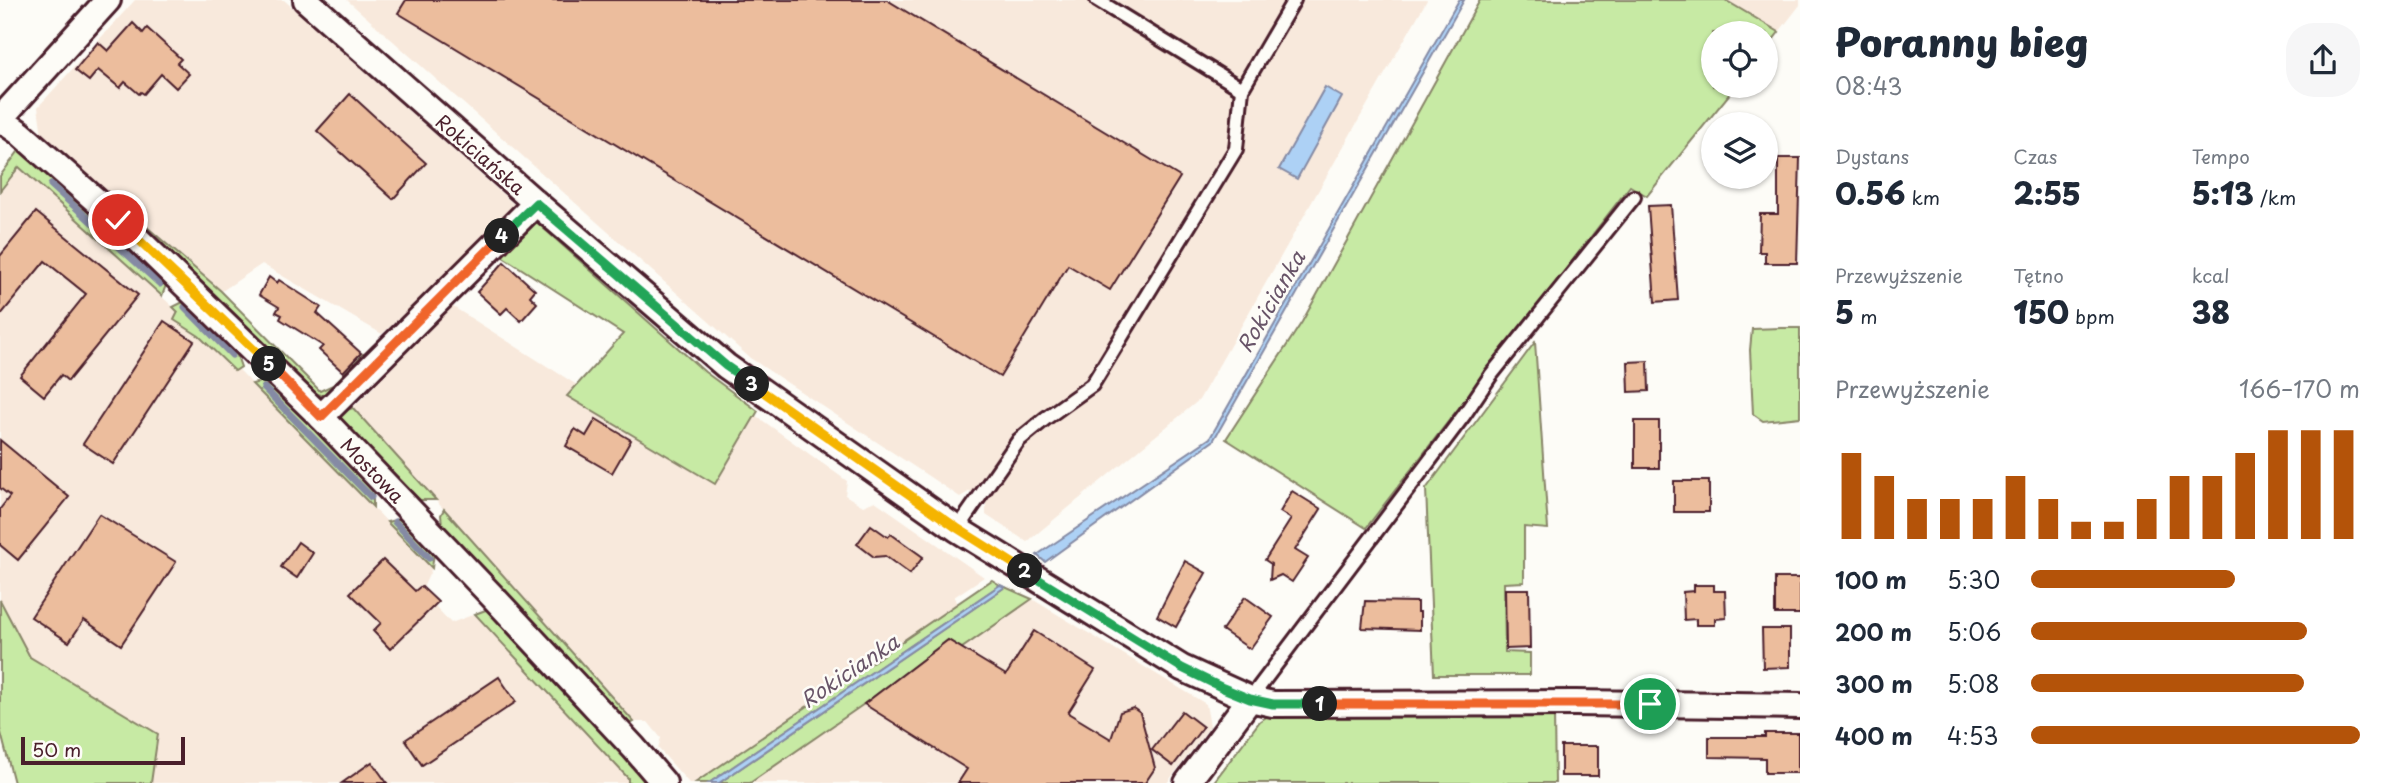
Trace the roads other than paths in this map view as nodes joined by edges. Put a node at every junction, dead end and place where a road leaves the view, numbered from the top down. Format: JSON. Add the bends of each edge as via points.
{"nodes":[{"id":1,"x":108,"y":0,"type":"edge"},
{"id":2,"x":306,"y":0,"type":"edge"},
{"id":3,"x":1097,"y":0,"type":"edge"},
{"id":4,"x":1294,"y":0,"type":"edge"},
{"id":5,"x":1242,"y":89,"type":"junction"},
{"id":6,"x":0,"y":119,"type":"edge"},
{"id":7,"x":1634,"y":197,"type":"dead end"},
{"id":8,"x":536,"y":203,"type":"junction"},
{"id":9,"x":321,"y":417,"type":"junction"},
{"id":10,"x":957,"y":528,"type":"junction"},
{"id":11,"x":1250,"y":699,"type":"junction"},
{"id":12,"x":1800,"y":706,"type":"edge"},
{"id":13,"x":664,"y":783,"type":"edge"},
{"id":14,"x":1186,"y":783,"type":"edge"}],
"edges":[{"from":1,"to":6,"type":"street"},
{"from":2,"to":8,"type":"street","name":"Rokiciańska"},
{"from":3,"to":5,"type":"lane"},
{"from":4,"to":5,"type":"lane"},
{"from":5,"to":10,"type":"lane","via":[[1236,149],[1092,385],[1020,440]]},
{"from":6,"to":9,"type":"street","name":"Mostowa","via":[[128,229]]},
{"from":7,"to":11,"type":"lane","via":[[1491,375]]},
{"from":8,"to":9,"type":"street"},
{"from":8,"to":10,"type":"street","name":"Rokiciańska","via":[[726,366]]},
{"from":9,"to":13,"type":"street","name":"Mostowa"},
{"from":10,"to":11,"type":"street","name":"Rokiciańska","via":[[1182,668]]},
{"from":11,"to":12,"type":"street","name":"Rokiciańska","via":[[1273,704]]},
{"from":11,"to":14,"type":"street"}]}
